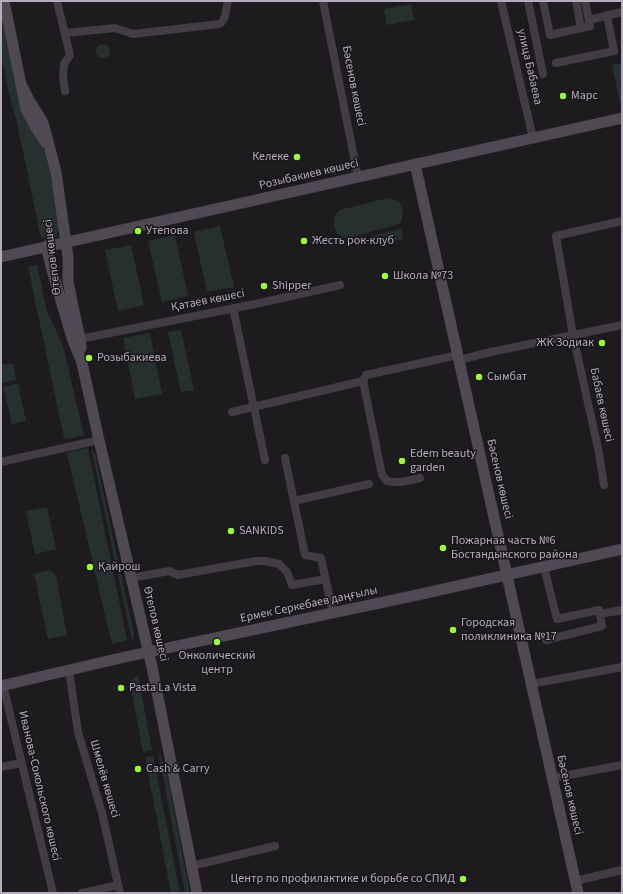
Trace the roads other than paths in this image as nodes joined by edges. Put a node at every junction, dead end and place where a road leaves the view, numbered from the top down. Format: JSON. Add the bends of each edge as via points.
{"nodes":[{"id":1,"x":4,"y":1,"type":"edge"},
{"id":2,"x":57,"y":1,"type":"edge"},
{"id":3,"x":228,"y":1,"type":"edge"},
{"id":4,"x":323,"y":1,"type":"edge"},
{"id":5,"x":501,"y":1,"type":"edge"},
{"id":6,"x":528,"y":1,"type":"edge"},
{"id":7,"x":543,"y":1,"type":"edge"},
{"id":8,"x":576,"y":1,"type":"edge"},
{"id":9,"x":585,"y":1,"type":"edge"},
{"id":10,"x":622,"y":12,"type":"edge"},
{"id":11,"x":607,"y":15,"type":"junction"},
{"id":12,"x":589,"y":20,"type":"junction"},
{"id":13,"x":581,"y":28,"type":"junction"},
{"id":14,"x":65,"y":33,"type":"junction"},
{"id":15,"x":556,"y":63,"type":"dead end"},
{"id":16,"x":543,"y":74,"type":"dead end"},
{"id":17,"x":65,"y":91,"type":"dead end"},
{"id":18,"x":622,"y":118,"type":"edge"},
{"id":19,"x":533,"y":138,"type":"junction"},
{"id":20,"x":415,"y":164,"type":"junction"},
{"id":21,"x":358,"y":177,"type":"junction"},
{"id":22,"x":622,"y":221,"type":"edge"},
{"id":23,"x":66,"y":242,"type":"junction"},
{"id":24,"x":46,"y":246,"type":"junction"},
{"id":25,"x":1,"y":256,"type":"edge"},
{"id":26,"x":340,"y":285,"type":"dead end"},
{"id":27,"x":234,"y":308,"type":"junction"},
{"id":28,"x":622,"y":325,"type":"edge"},
{"id":29,"x":573,"y":335,"type":"junction"},
{"id":30,"x":80,"y":339,"type":"junction"},
{"id":31,"x":458,"y":358,"type":"junction"},
{"id":32,"x":82,"y":363,"type":"junction"},
{"id":33,"x":363,"y":381,"type":"junction"},
{"id":34,"x":254,"y":407,"type":"junction"},
{"id":35,"x":232,"y":412,"type":"dead end"},
{"id":36,"x":99,"y":440,"type":"junction"},
{"id":37,"x":285,"y":458,"type":"dead end"},
{"id":38,"x":265,"y":460,"type":"dead end"},
{"id":39,"x":1,"y":462,"type":"edge"},
{"id":40,"x":420,"y":478,"type":"dead end"},
{"id":41,"x":369,"y":484,"type":"dead end"},
{"id":42,"x":604,"y":485,"type":"dead end"},
{"id":43,"x":294,"y":501,"type":"junction"},
{"id":44,"x":622,"y":551,"type":"edge"},
{"id":45,"x":544,"y":567,"type":"junction"},
{"id":46,"x":507,"y":575,"type":"junction"},
{"id":47,"x":131,"y":578,"type":"junction"},
{"id":48,"x":326,"y":579,"type":"junction"},
{"id":49,"x":622,"y":610,"type":"edge"},
{"id":50,"x":333,"y":613,"type":"junction"},
{"id":51,"x":600,"y":614,"type":"junction"},
{"id":52,"x":546,"y":640,"type":"dead end"},
{"id":53,"x":148,"y":652,"type":"junction"},
{"id":54,"x":622,"y":667,"type":"edge"},
{"id":55,"x":69,"y":670,"type":"junction"},
{"id":56,"x":531,"y":684,"type":"junction"},
{"id":57,"x":2,"y":686,"type":"edge"},
{"id":58,"x":22,"y":763,"type":"junction"},
{"id":59,"x":622,"y":766,"type":"edge"},
{"id":60,"x":1,"y":767,"type":"edge"},
{"id":61,"x":552,"y":778,"type":"junction"},
{"id":62,"x":275,"y":846,"type":"dead end"},
{"id":63,"x":192,"y":866,"type":"junction"},
{"id":64,"x":622,"y":870,"type":"edge"},
{"id":65,"x":575,"y":881,"type":"junction"},
{"id":66,"x":119,"y":889,"type":"edge"},
{"id":67,"x":52,"y":893,"type":"edge"},
{"id":68,"x":82,"y":893,"type":"edge"},
{"id":69,"x":197,"y":893,"type":"edge"},
{"id":70,"x":578,"y":893,"type":"edge"}],
"edges":[{"from":1,"to":23,"type":"street","name":"Өтепов көшесі","via":[[22,86],[41,119],[48,140],[56,172]]},
{"from":2,"to":14,"type":"street"},
{"from":3,"to":14,"type":"street","via":[[225,16],[220,24],[133,34],[115,28]]},
{"from":4,"to":21,"type":"street","name":"Бәсенов көшесі"},
{"from":5,"to":19,"type":"street","name":"улица Бабаева"},
{"from":6,"to":16,"type":"street"},
{"from":7,"to":13,"type":"street","via":[[550,35]]},
{"from":8,"to":13,"type":"street"},
{"from":9,"to":12,"type":"street"},
{"from":10,"to":11,"type":"street"},
{"from":11,"to":12,"type":"street"},
{"from":11,"to":15,"type":"street","via":[[614,51]]},
{"from":12,"to":13,"type":"street","via":[[590,26]]},
{"from":14,"to":17,"type":"street","via":[[70,55],[64,64]]},
{"from":18,"to":19,"type":"street","name":"Розыбакиев көшесі"},
{"from":19,"to":20,"type":"street","name":"Розыбакиев көшесі"},
{"from":20,"to":21,"type":"street","name":"Розыбакиев көшесі"},
{"from":20,"to":31,"type":"street","name":"Бәсенов көшесі"},
{"from":21,"to":23,"type":"street","name":"Розыбакиев көшесі"},
{"from":22,"to":29,"type":"street","name":"Бабаев көшесі","via":[[556,236]]},
{"from":23,"to":24,"type":"street","name":"Розыбакиев көшесі"},
{"from":23,"to":30,"type":"street","name":"Өтепов көшесі","via":[[68,280]]},
{"from":24,"to":25,"type":"street","name":"Розыбакиев көшесі"},
{"from":24,"to":32,"type":"street","name":"Өтепов көшесі","via":[[72,338]]},
{"from":26,"to":27,"type":"street","name":"Қатаев көшесі"},
{"from":27,"to":30,"type":"street","name":"Қатаев көшесі"},
{"from":27,"to":34,"type":"street"},
{"from":28,"to":29,"type":"street"},
{"from":29,"to":31,"type":"street"},
{"from":29,"to":42,"type":"street","name":"Бабаев көшесі"},
{"from":30,"to":32,"type":"street","name":"Өтепов көшесі"},
{"from":31,"to":33,"type":"street","via":[[366,375]]},
{"from":31,"to":46,"type":"street","name":"Бәсенов көшесі"},
{"from":32,"to":36,"type":"street","name":"Өтепов көшесі"},
{"from":33,"to":34,"type":"street"},
{"from":33,"to":40,"type":"street","via":[[382,475],[387,481],[393,482]]},
{"from":34,"to":35,"type":"street"},
{"from":34,"to":38,"type":"street"},
{"from":36,"to":39,"type":"street"},
{"from":36,"to":47,"type":"street","name":"Өтепов көшесі"},
{"from":37,"to":43,"type":"street"},
{"from":41,"to":43,"type":"street"},
{"from":43,"to":48,"type":"street","via":[[305,555],[321,558]]},
{"from":44,"to":45,"type":"street","name":"Ермек Серкебаев даңғылы"},
{"from":45,"to":46,"type":"street","name":"Ермек Серкебаев даңғылы"},
{"from":45,"to":51,"type":"street","via":[[557,619],[598,610]]},
{"from":46,"to":50,"type":"street","name":"Ермек Серкебаев даңғылы"},
{"from":46,"to":56,"type":"street","name":"Бәсенов көшесі"},
{"from":47,"to":48,"type":"street","via":[[169,572],[178,575],[264,561],[279,564],[287,572],[292,585]]},
{"from":47,"to":53,"type":"street","name":"Өтепов көшесі"},
{"from":48,"to":50,"type":"street"},
{"from":49,"to":51,"type":"street"},
{"from":50,"to":53,"type":"street","name":"Ермек Серкебаев даңғылы"},
{"from":51,"to":52,"type":"street","via":[[602,626]]},
{"from":53,"to":55,"type":"street","name":"Ермек Серкебаев даңғылы"},
{"from":53,"to":63,"type":"street","name":"Өтепов көшесі"},
{"from":54,"to":56,"type":"street"},
{"from":55,"to":57,"type":"street","name":"Ермек Серкебаев даңғылы"},
{"from":55,"to":66,"type":"street","name":"Шмелёв көшесі","via":[[78,732],[102,813]]},
{"from":56,"to":61,"type":"street","name":"Бәсенов көшесі"},
{"from":57,"to":58,"type":"street","name":"Иванова-Сокольского көшесі"},
{"from":58,"to":60,"type":"street"},
{"from":58,"to":67,"type":"street","name":"Иванова-Сокольского көшесі"},
{"from":59,"to":61,"type":"street"},
{"from":61,"to":65,"type":"street","name":"Бәсенов көшесі"},
{"from":62,"to":63,"type":"street"},
{"from":63,"to":69,"type":"street","name":"Өтепов көшесі"},
{"from":64,"to":65,"type":"street"},
{"from":65,"to":70,"type":"street","name":"Бәсенов көшесі"},
{"from":66,"to":68,"type":"street"}]}
